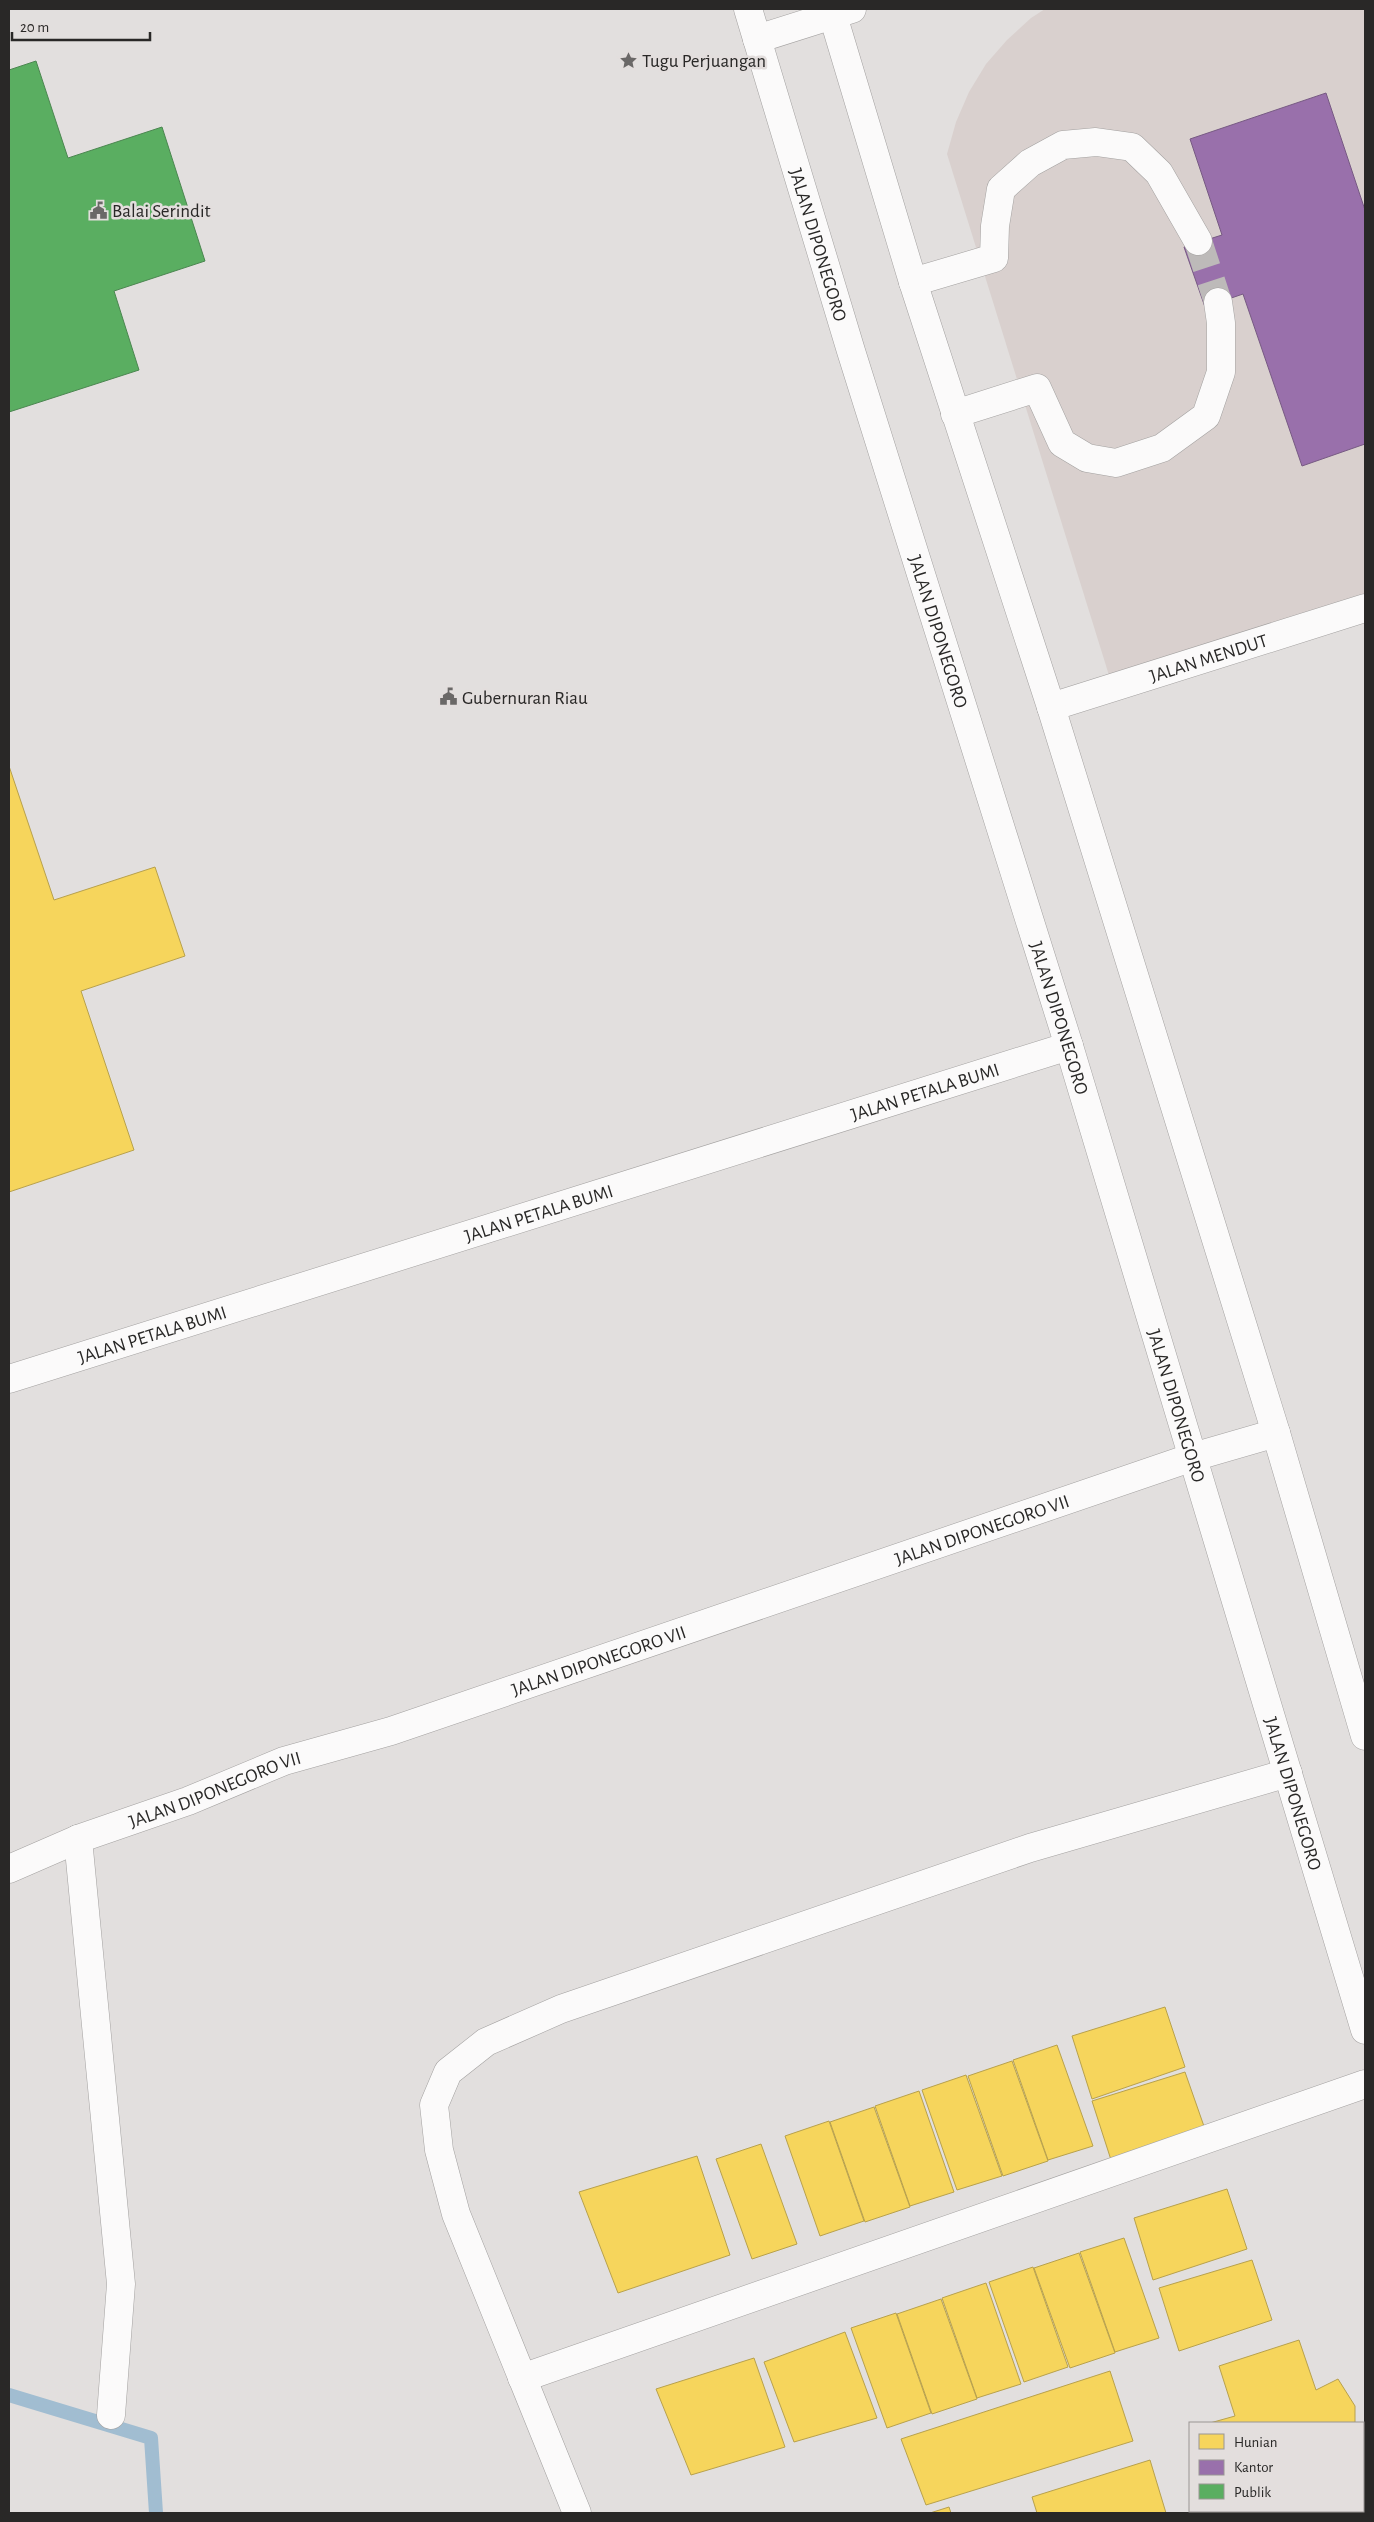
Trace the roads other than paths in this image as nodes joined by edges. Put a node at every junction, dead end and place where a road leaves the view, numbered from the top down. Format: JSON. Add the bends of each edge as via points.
{"nodes":[{"id":1,"x":748,"y":9,"type":"edge"},
{"id":2,"x":839,"y":11,"type":"edge"},
{"id":3,"x":757,"y":39,"type":"junction"},
{"id":4,"x":1198,"y":241,"type":"tunnel mouth"},
{"id":5,"x":913,"y":282,"type":"junction"},
{"id":6,"x":1218,"y":302,"type":"tunnel mouth"},
{"id":7,"x":955,"y":414,"type":"junction"},
{"id":8,"x":1365,"y":608,"type":"edge"},
{"id":9,"x":1051,"y":706,"type":"junction"},
{"id":10,"x":1069,"y":1046,"type":"junction"},
{"id":11,"x":9,"y":1379,"type":"edge"},
{"id":12,"x":1276,"y":1433,"type":"junction"},
{"id":13,"x":1192,"y":1457,"type":"junction"},
{"id":14,"x":1365,"y":1736,"type":"edge"},
{"id":15,"x":1288,"y":1772,"type":"junction"},
{"id":16,"x":78,"y":1839,"type":"junction"},
{"id":17,"x":9,"y":1869,"type":"edge"},
{"id":18,"x":1365,"y":2030,"type":"edge"},
{"id":19,"x":1365,"y":2084,"type":"edge"},
{"id":20,"x":522,"y":2378,"type":"junction"},
{"id":21,"x":111,"y":2415,"type":"dead end"},
{"id":22,"x":577,"y":2513,"type":"edge"}],
"edges":[{"from":1,"to":3,"type":"street","name":"JALAN DIPONEGORO"},
{"from":2,"to":3,"type":"street"},
{"from":2,"to":5,"type":"street"},
{"from":3,"to":10,"type":"street","name":"JALAN DIPONEGORO","via":[[851,351]]},
{"from":4,"to":5,"type":"street","via":[[1159,174],[1132,146],[1096,142],[1063,146],[1030,163],[1001,189],[994,258]]},
{"from":5,"to":7,"type":"street"},
{"from":6,"to":7,"type":"street","via":[[1221,372],[1206,416],[1162,448],[1116,463],[1087,458],[1062,443],[1037,388]]},
{"from":7,"to":9,"type":"street"},
{"from":8,"to":9,"type":"street","name":"JALAN MENDUT"},
{"from":9,"to":12,"type":"street"},
{"from":10,"to":11,"type":"street","name":"JALAN PETALA BUMI"},
{"from":10,"to":13,"type":"street","name":"JALAN DIPONEGORO"},
{"from":12,"to":13,"type":"street","name":"JALAN DIPONEGORO VII"},
{"from":12,"to":14,"type":"street"},
{"from":13,"to":15,"type":"street","name":"JALAN DIPONEGORO"},
{"from":13,"to":16,"type":"street","name":"JALAN DIPONEGORO VII","via":[[391,1731],[284,1761]]},
{"from":15,"to":18,"type":"street","name":"JALAN DIPONEGORO"},
{"from":15,"to":20,"type":"street","via":[[1030,1848],[561,2008],[486,2042],[448,2072],[434,2105],[439,2150],[456,2214]]},
{"from":16,"to":17,"type":"street","name":"JALAN DIPONEGORO VII"},
{"from":16,"to":21,"type":"street","via":[[121,2284]]},
{"from":19,"to":20,"type":"street"},
{"from":20,"to":22,"type":"street"}]}
